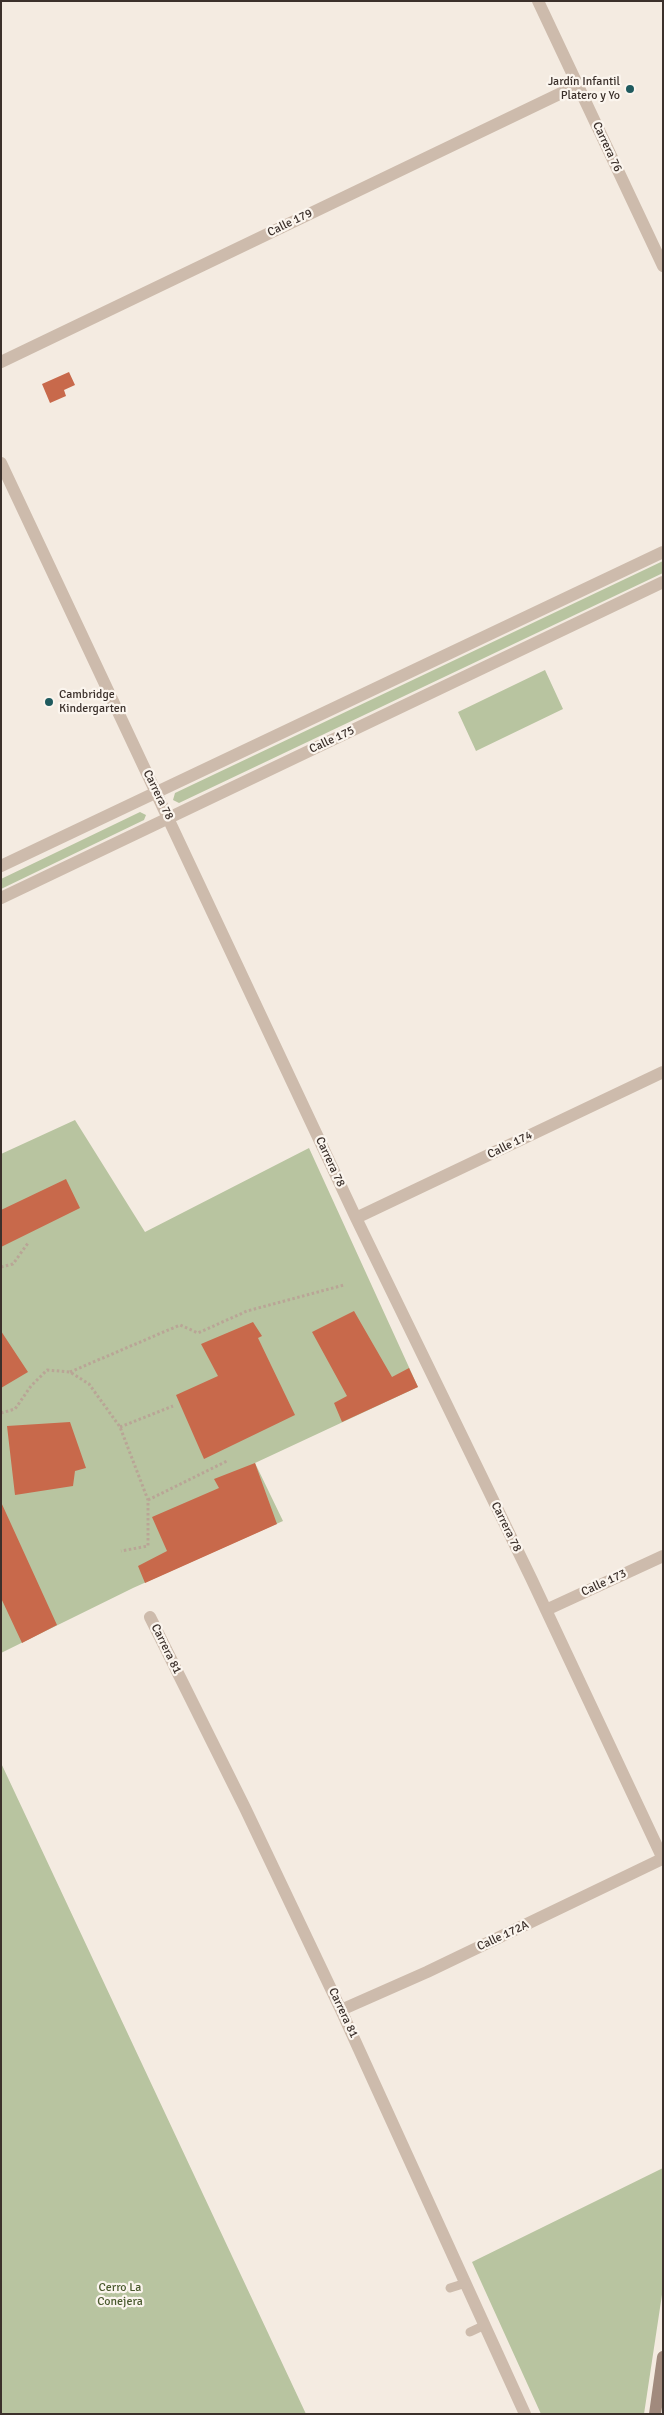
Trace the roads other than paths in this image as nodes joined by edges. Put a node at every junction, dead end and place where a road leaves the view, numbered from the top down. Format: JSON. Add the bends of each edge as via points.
{"nodes":[{"id":1,"x":538,"y":1,"type":"edge"},
{"id":2,"x":578,"y":85,"type":"junction"},
{"id":3,"x":663,"y":266,"type":"edge"},
{"id":4,"x":1,"y":362,"type":"edge"},
{"id":5,"x":1,"y":463,"type":"edge"},
{"id":6,"x":663,"y":552,"type":"edge"},
{"id":7,"x":663,"y":582,"type":"edge"},
{"id":8,"x":156,"y":792,"type":"junction"},
{"id":9,"x":168,"y":817,"type":"junction"},
{"id":10,"x":1,"y":866,"type":"edge"},
{"id":11,"x":1,"y":898,"type":"edge"},
{"id":12,"x":663,"y":1072,"type":"edge"},
{"id":13,"x":356,"y":1218,"type":"junction"},
{"id":14,"x":663,"y":1556,"type":"edge"},
{"id":15,"x":546,"y":1610,"type":"junction"},
{"id":16,"x":150,"y":1617,"type":"dead end"},
{"id":17,"x":663,"y":1859,"type":"edge"},
{"id":18,"x":341,"y":2010,"type":"junction"},
{"id":19,"x":466,"y":2283,"type":"junction"},
{"id":20,"x":450,"y":2288,"type":"dead end"},
{"id":21,"x":485,"y":2325,"type":"junction"},
{"id":22,"x":470,"y":2332,"type":"dead end"},
{"id":23,"x":663,"y":2357,"type":"edge"},
{"id":24,"x":525,"y":2414,"type":"edge"},
{"id":25,"x":655,"y":2414,"type":"edge"}],
"edges":[{"from":1,"to":2,"type":"street","name":"Carrera 76"},
{"from":2,"to":3,"type":"street","name":"Carrera 76"},
{"from":2,"to":4,"type":"street","name":"Calle 179"},
{"from":5,"to":8,"type":"street","name":"Carrera 78"},
{"from":6,"to":8,"type":"street"},
{"from":7,"to":9,"type":"street","name":"Calle 175"},
{"from":8,"to":9,"type":"street","name":"Carrera 78"},
{"from":8,"to":10,"type":"street"},
{"from":9,"to":11,"type":"street","name":"Calle 175"},
{"from":9,"to":13,"type":"street","name":"Carrera 78"},
{"from":12,"to":13,"type":"street","name":"Calle 174"},
{"from":13,"to":15,"type":"street","name":"Carrera 78"},
{"from":14,"to":15,"type":"street","name":"Calle 173"},
{"from":15,"to":17,"type":"street","name":"Carrera 78"},
{"from":16,"to":18,"type":"street","name":"Carrera 81"},
{"from":17,"to":18,"type":"street","name":"Calle 172A"},
{"from":18,"to":19,"type":"street","name":"Carrera 81"},
{"from":19,"to":20,"type":"lane"},
{"from":19,"to":21,"type":"street","name":"Carrera 81"},
{"from":21,"to":22,"type":"lane"},
{"from":21,"to":24,"type":"street","name":"Carrera 81"},
{"from":23,"to":25,"type":"main road"}]}
